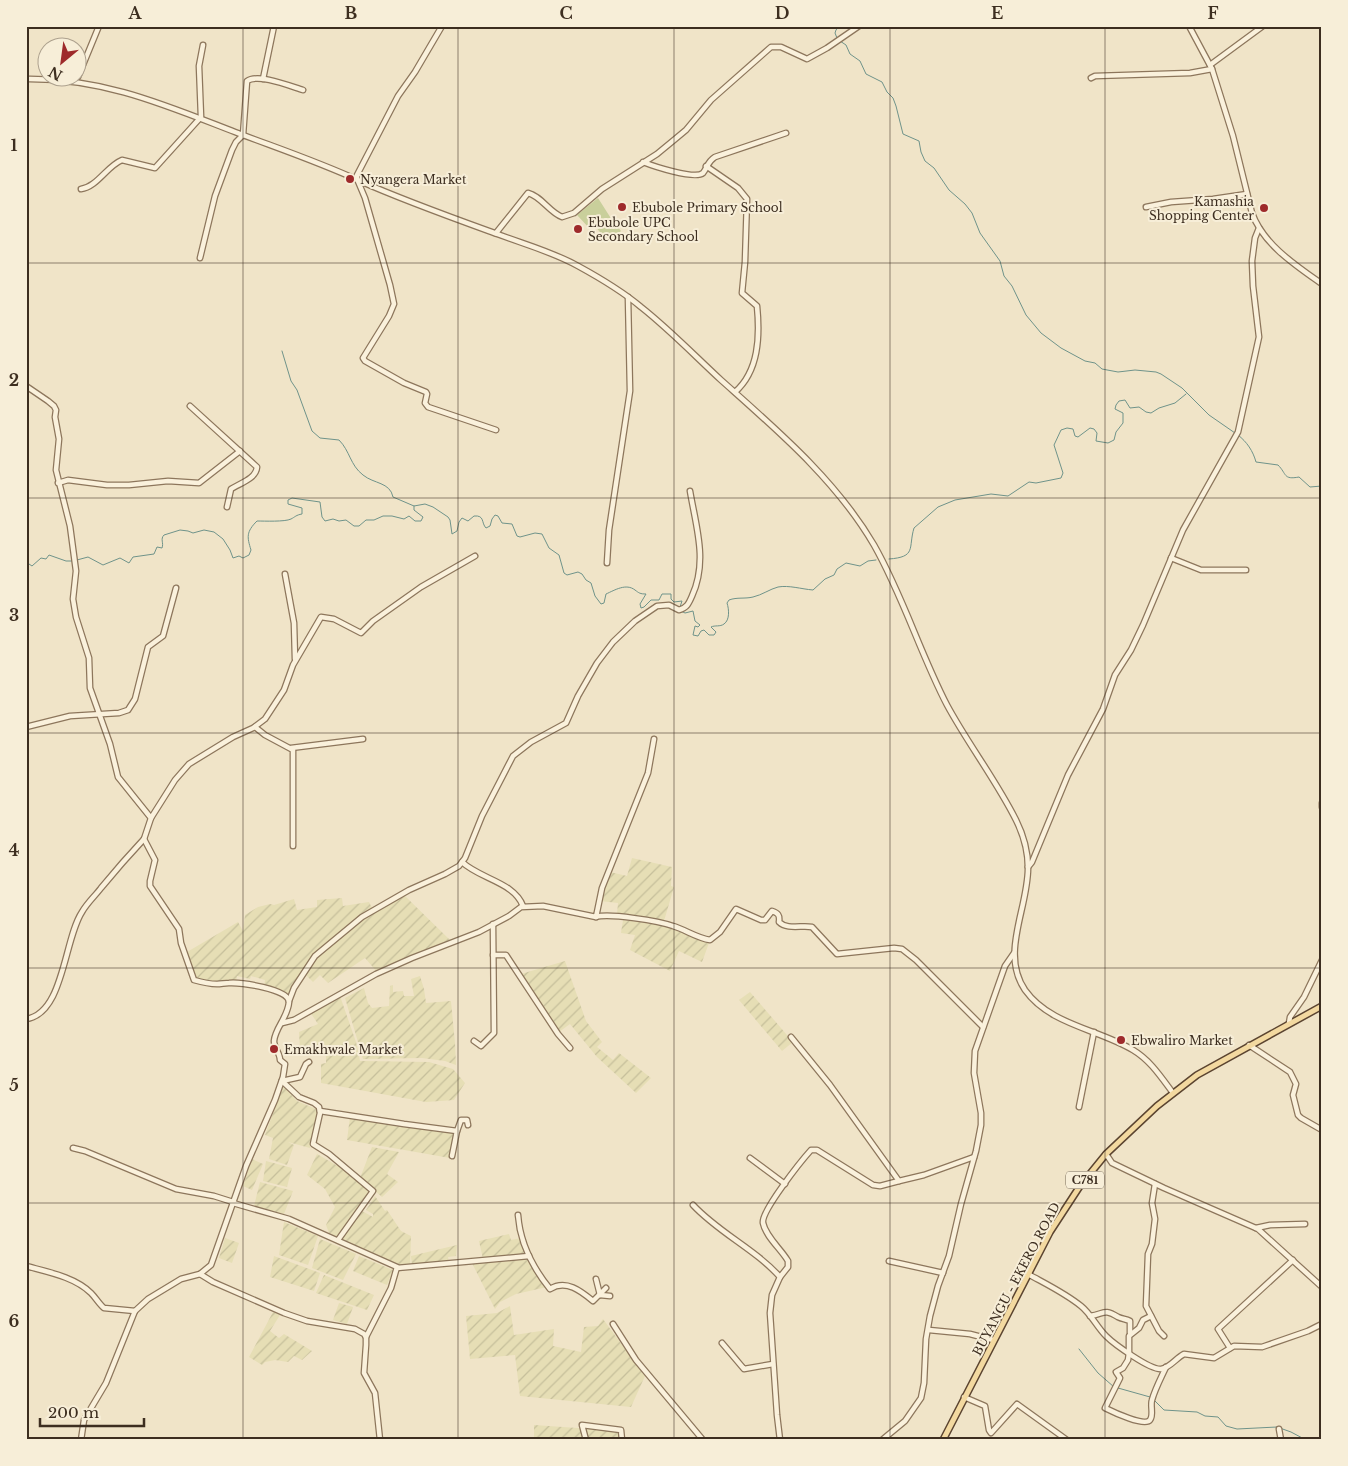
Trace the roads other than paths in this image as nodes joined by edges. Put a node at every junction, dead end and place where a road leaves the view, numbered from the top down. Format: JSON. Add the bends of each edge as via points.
{"nodes":[{"id":1,"x":99,"y":26,"type":"edge"},
{"id":2,"x":274,"y":26,"type":"edge"},
{"id":3,"x":442,"y":26,"type":"edge"},
{"id":4,"x":859,"y":26,"type":"edge"},
{"id":5,"x":1188,"y":26,"type":"edge"},
{"id":6,"x":1263,"y":26,"type":"edge"},
{"id":7,"x":203,"y":45,"type":"dead end"},
{"id":8,"x":88,"y":52,"type":"edge"},
{"id":9,"x":1211,"y":67,"type":"junction"},
{"id":10,"x":1090,"y":78,"type":"dead end"},
{"id":11,"x":263,"y":79,"type":"junction"},
{"id":12,"x":88,"y":82,"type":"edge"},
{"id":13,"x":303,"y":90,"type":"dead end"},
{"id":14,"x":201,"y":117,"type":"junction"},
{"id":15,"x":786,"y":133,"type":"dead end"},
{"id":16,"x":243,"y":135,"type":"junction"},
{"id":17,"x":643,"y":162,"type":"junction"},
{"id":18,"x":706,"y":166,"type":"junction"},
{"id":19,"x":357,"y":179,"type":"junction"},
{"id":20,"x":81,"y":189,"type":"dead end"},
{"id":21,"x":1247,"y":194,"type":"junction"},
{"id":22,"x":1146,"y":207,"type":"dead end"},
{"id":23,"x":1259,"y":228,"type":"junction"},
{"id":24,"x":496,"y":234,"type":"junction"},
{"id":25,"x":200,"y":258,"type":"dead end"},
{"id":26,"x":1322,"y":284,"type":"edge"},
{"id":27,"x":628,"y":297,"type":"junction"},
{"id":28,"x":26,"y":386,"type":"edge"},
{"id":29,"x":735,"y":392,"type":"junction"},
{"id":30,"x":190,"y":406,"type":"dead end"},
{"id":31,"x":496,"y":430,"type":"dead end"},
{"id":32,"x":240,"y":451,"type":"junction"},
{"id":33,"x":58,"y":483,"type":"junction"},
{"id":34,"x":690,"y":490,"type":"dead end"},
{"id":35,"x":227,"y":506,"type":"dead end"},
{"id":36,"x":475,"y":556,"type":"dead end"},
{"id":37,"x":1171,"y":558,"type":"junction"},
{"id":38,"x":607,"y":563,"type":"dead end"},
{"id":39,"x":1246,"y":570,"type":"dead end"},
{"id":40,"x":285,"y":574,"type":"dead end"},
{"id":41,"x":176,"y":588,"type":"dead end"},
{"id":42,"x":295,"y":660,"type":"junction"},
{"id":43,"x":100,"y":714,"type":"junction"},
{"id":44,"x":26,"y":727,"type":"edge"},
{"id":45,"x":255,"y":727,"type":"junction"},
{"id":46,"x":363,"y":739,"type":"dead end"},
{"id":47,"x":654,"y":739,"type":"dead end"},
{"id":48,"x":291,"y":748,"type":"junction"},
{"id":49,"x":1322,"y":803,"type":"edge"},
{"id":50,"x":1322,"y":807,"type":"edge"},
{"id":51,"x":151,"y":818,"type":"junction"},
{"id":52,"x":144,"y":839,"type":"junction"},
{"id":53,"x":293,"y":846,"type":"dead end"},
{"id":54,"x":462,"y":862,"type":"junction"},
{"id":55,"x":1028,"y":866,"type":"junction"},
{"id":56,"x":524,"y":906,"type":"junction"},
{"id":57,"x":596,"y":917,"type":"junction"},
{"id":58,"x":493,"y":924,"type":"junction"},
{"id":59,"x":1014,"y":953,"type":"junction"},
{"id":60,"x":493,"y":955,"type":"junction"},
{"id":61,"x":1322,"y":960,"type":"edge"},
{"id":62,"x":289,"y":1002,"type":"junction"},
{"id":63,"x":1322,"y":1006,"type":"edge"},
{"id":64,"x":26,"y":1019,"type":"edge"},
{"id":65,"x":282,"y":1023,"type":"junction"},
{"id":66,"x":1290,"y":1023,"type":"junction"},
{"id":67,"x":983,"y":1027,"type":"junction"},
{"id":68,"x":1094,"y":1032,"type":"junction"},
{"id":69,"x":791,"y":1037,"type":"dead end"},
{"id":70,"x":474,"y":1041,"type":"dead end"},
{"id":71,"x":1249,"y":1045,"type":"junction"},
{"id":72,"x":570,"y":1048,"type":"dead end"},
{"id":73,"x":309,"y":1062,"type":"dead end"},
{"id":74,"x":282,"y":1081,"type":"junction"},
{"id":75,"x":1173,"y":1093,"type":"junction"},
{"id":76,"x":1079,"y":1107,"type":"dead end"},
{"id":77,"x":320,"y":1111,"type":"junction"},
{"id":78,"x":468,"y":1125,"type":"dead end"},
{"id":79,"x":1322,"y":1130,"type":"edge"},
{"id":80,"x":457,"y":1131,"type":"junction"},
{"id":81,"x":73,"y":1148,"type":"dead end"},
{"id":82,"x":1106,"y":1154,"type":"junction"},
{"id":83,"x":452,"y":1156,"type":"dead end"},
{"id":84,"x":974,"y":1157,"type":"junction"},
{"id":85,"x":750,"y":1158,"type":"dead end"},
{"id":86,"x":899,"y":1181,"type":"junction"},
{"id":87,"x":785,"y":1184,"type":"junction"},
{"id":88,"x":1155,"y":1184,"type":"junction"},
{"id":89,"x":233,"y":1203,"type":"junction"},
{"id":90,"x":693,"y":1205,"type":"dead end"},
{"id":91,"x":518,"y":1215,"type":"dead end"},
{"id":92,"x":1305,"y":1224,"type":"dead end"},
{"id":93,"x":1256,"y":1228,"type":"junction"},
{"id":94,"x":338,"y":1240,"type":"junction"},
{"id":95,"x":529,"y":1256,"type":"junction"},
{"id":96,"x":1293,"y":1260,"type":"junction"},
{"id":97,"x":889,"y":1261,"type":"dead end"},
{"id":98,"x":26,"y":1266,"type":"edge"},
{"id":99,"x":397,"y":1268,"type":"junction"},
{"id":100,"x":943,"y":1273,"type":"junction"},
{"id":101,"x":200,"y":1274,"type":"junction"},
{"id":102,"x":1028,"y":1274,"type":"junction"},
{"id":103,"x":780,"y":1277,"type":"junction"},
{"id":104,"x":596,"y":1278,"type":"dead end"},
{"id":105,"x":1322,"y":1287,"type":"edge"},
{"id":106,"x":606,"y":1288,"type":"dead end"},
{"id":107,"x":600,"y":1295,"type":"junction"},
{"id":108,"x":610,"y":1296,"type":"dead end"},
{"id":109,"x":135,"y":1311,"type":"junction"},
{"id":110,"x":1090,"y":1316,"type":"junction"},
{"id":111,"x":1151,"y":1316,"type":"junction"},
{"id":112,"x":613,"y":1324,"type":"dead end"},
{"id":113,"x":1322,"y":1324,"type":"edge"},
{"id":114,"x":929,"y":1330,"type":"junction"},
{"id":115,"x":1130,"y":1333,"type":"junction"},
{"id":116,"x":1164,"y":1336,"type":"dead end"},
{"id":117,"x":366,"y":1337,"type":"junction"},
{"id":118,"x":994,"y":1340,"type":"junction"},
{"id":119,"x":722,"y":1343,"type":"dead end"},
{"id":120,"x":1230,"y":1348,"type":"junction"},
{"id":121,"x":1129,"y":1353,"type":"junction"},
{"id":122,"x":773,"y":1364,"type":"junction"},
{"id":123,"x":1166,"y":1367,"type":"junction"},
{"id":124,"x":964,"y":1397,"type":"junction"},
{"id":125,"x":1279,"y":1429,"type":"dead end"},
{"id":126,"x":81,"y":1440,"type":"edge"},
{"id":127,"x":380,"y":1440,"type":"edge"},
{"id":128,"x":586,"y":1440,"type":"edge"},
{"id":129,"x":622,"y":1440,"type":"edge"},
{"id":130,"x":703,"y":1440,"type":"edge"},
{"id":131,"x":780,"y":1440,"type":"edge"},
{"id":132,"x":882,"y":1440,"type":"edge"},
{"id":133,"x":943,"y":1440,"type":"edge"},
{"id":134,"x":1067,"y":1440,"type":"edge"},
{"id":135,"x":1281,"y":1440,"type":"edge"}],
"edges":[{"from":1,"to":8,"type":"street"},
{"from":2,"to":11,"type":"street"},
{"from":3,"to":19,"type":"street","via":[[394,104],[359,169]]},
{"from":4,"to":17,"type":"street","via":[[807,59],[781,47],[771,47],[712,100],[686,130]]},
{"from":5,"to":9,"type":"street"},
{"from":6,"to":9,"type":"street"},
{"from":7,"to":14,"type":"street","via":[[199,66]]},
{"from":9,"to":10,"type":"street","via":[[1190,73]]},
{"from":9,"to":21,"type":"street"},
{"from":11,"to":13,"type":"street"},
{"from":11,"to":16,"type":"street","via":[[247,81]]},
{"from":12,"to":14,"type":"street"},
{"from":14,"to":16,"type":"street"},
{"from":14,"to":20,"type":"street","via":[[155,168],[122,160]]},
{"from":15,"to":18,"type":"street","via":[[715,157]]},
{"from":16,"to":19,"type":"street"},
{"from":16,"to":25,"type":"street","via":[[232,150],[215,196]]},
{"from":17,"to":18,"type":"street","via":[[690,175],[701,174]]},
{"from":17,"to":24,"type":"street","via":[[569,216],[557,215],[528,193]]},
{"from":18,"to":29,"type":"street","via":[[738,188],[747,199],[742,293],[757,306],[757,342],[752,369]]},
{"from":19,"to":24,"type":"street"},
{"from":19,"to":31,"type":"street","via":[[394,304],[364,359],[426,392],[428,407]]},
{"from":21,"to":22,"type":"street"},
{"from":21,"to":23,"type":"street"},
{"from":23,"to":26,"type":"street","via":[[1282,253]]},
{"from":23,"to":37,"type":"street","via":[[1252,261],[1259,337],[1237,435],[1183,530]]},
{"from":24,"to":27,"type":"street","via":[[555,254]]},
{"from":27,"to":29,"type":"street"},
{"from":27,"to":38,"type":"street","via":[[630,391]]},
{"from":28,"to":33,"type":"street","via":[[56,410]]},
{"from":29,"to":55,"type":"street","via":[[833,488],[870,539],[893,582],[949,709],[1018,824]]},
{"from":30,"to":32,"type":"street"},
{"from":32,"to":33,"type":"street","via":[[199,482],[107,485],[68,480]]},
{"from":32,"to":35,"type":"street","via":[[257,465],[257,472],[231,489]]},
{"from":33,"to":43,"type":"street","via":[[74,555],[76,617],[88,653],[89,684]]},
{"from":34,"to":54,"type":"street","via":[[701,558],[700,573],[688,604],[679,610],[657,606],[635,621],[601,657],[566,722],[513,756]]},
{"from":36,"to":42,"type":"street","via":[[421,587],[361,633],[334,619],[321,617]]},
{"from":37,"to":39,"type":"street","via":[[1201,570]]},
{"from":37,"to":55,"type":"street","via":[[1141,631],[1115,675],[1103,709],[1068,775]]},
{"from":40,"to":42,"type":"street","via":[[294,624]]},
{"from":41,"to":43,"type":"street","via":[[163,636],[148,647],[131,708],[119,713]]},
{"from":42,"to":45,"type":"street","via":[[284,690],[270,712]]},
{"from":43,"to":44,"type":"street","via":[[70,716]]},
{"from":43,"to":51,"type":"street","via":[[118,777]]},
{"from":45,"to":48,"type":"street"},
{"from":45,"to":51,"type":"street","via":[[216,746],[185,767]]},
{"from":46,"to":48,"type":"street"},
{"from":47,"to":57,"type":"street","via":[[648,773],[602,888]]},
{"from":48,"to":53,"type":"street","via":[[294,763]]},
{"from":49,"to":50,"type":"street"},
{"from":51,"to":52,"type":"street"},
{"from":52,"to":62,"type":"street","via":[[155,860],[150,884],[179,929],[194,980],[265,988],[285,994]]},
{"from":52,"to":64,"type":"street","via":[[82,911],[70,937],[53,997],[38,1015]]},
{"from":54,"to":56,"type":"street","via":[[512,892]]},
{"from":54,"to":62,"type":"street","via":[[445,874],[371,910],[348,928],[315,956],[294,988]]},
{"from":55,"to":59,"type":"street","via":[[1026,897]]},
{"from":56,"to":57,"type":"street","via":[[543,906]]},
{"from":56,"to":58,"type":"street"},
{"from":57,"to":67,"type":"street","via":[[615,916],[665,924],[710,940],[720,932],[736,909],[761,920],[765,920],[772,911],[778,913],[782,925],[812,927],[837,954],[902,949]]},
{"from":58,"to":60,"type":"street"},
{"from":58,"to":65,"type":"street","via":[[376,974],[294,1020]]},
{"from":59,"to":67,"type":"street","via":[[1005,966]]},
{"from":59,"to":68,"type":"street","via":[[1014,966],[1020,981],[1036,1003],[1051,1014]]},
{"from":60,"to":70,"type":"street","via":[[494,1033],[481,1046]]},
{"from":60,"to":72,"type":"street","via":[[506,956]]},
{"from":61,"to":66,"type":"street","via":[[1290,1017]]},
{"from":62,"to":65,"type":"street"},
{"from":63,"to":66,"type":"main road","name":"BUYANGU - EKERO ROAD","number":"C781"},
{"from":65,"to":74,"type":"street","via":[[274,1044],[284,1064]]},
{"from":66,"to":71,"type":"main road","name":"BUYANGU - EKERO ROAD","number":"C781"},
{"from":67,"to":84,"type":"street","via":[[974,1056],[975,1085],[982,1119]]},
{"from":68,"to":75,"type":"street","via":[[1142,1056]]},
{"from":68,"to":76,"type":"street"},
{"from":69,"to":86,"type":"street"},
{"from":71,"to":75,"type":"main road","name":"BUYANGU - EKERO ROAD","number":"C781"},
{"from":71,"to":79,"type":"street","via":[[1290,1072],[1296,1084],[1294,1095],[1298,1115]]},
{"from":73,"to":74,"type":"street","via":[[300,1077]]},
{"from":74,"to":77,"type":"street","via":[[299,1097],[316,1104]]},
{"from":74,"to":89,"type":"street"},
{"from":75,"to":82,"type":"main road","name":"BUYANGU - EKERO ROAD","number":"C781"},
{"from":77,"to":80,"type":"street"},
{"from":77,"to":94,"type":"street","via":[[313,1144],[373,1191]]},
{"from":78,"to":80,"type":"street","via":[[467,1120],[461,1120]]},
{"from":80,"to":83,"type":"street"},
{"from":81,"to":89,"type":"street","via":[[176,1189]]},
{"from":82,"to":88,"type":"street","via":[[1112,1163]]},
{"from":82,"to":102,"type":"main road","name":"BUYANGU - EKERO ROAD","number":"C781","via":[[1069,1202]]},
{"from":84,"to":86,"type":"street"},
{"from":84,"to":100,"type":"street"},
{"from":85,"to":87,"type":"street"},
{"from":86,"to":87,"type":"street","via":[[873,1185],[813,1149]]},
{"from":87,"to":103,"type":"street","via":[[767,1208],[763,1220],[769,1235],[788,1261],[788,1267]]},
{"from":88,"to":93,"type":"street"},
{"from":88,"to":111,"type":"street","via":[[1152,1203],[1155,1219],[1146,1275],[1146,1306]]},
{"from":89,"to":94,"type":"street","via":[[282,1216]]},
{"from":89,"to":101,"type":"street","via":[[211,1265]]},
{"from":90,"to":103,"type":"street"},
{"from":91,"to":95,"type":"street"},
{"from":92,"to":93,"type":"street"},
{"from":93,"to":96,"type":"street"},
{"from":94,"to":99,"type":"street"},
{"from":95,"to":99,"type":"street"},
{"from":95,"to":107,"type":"street","via":[[550,1289],[572,1286],[593,1301]]},
{"from":96,"to":105,"type":"street"},
{"from":96,"to":120,"type":"street","via":[[1218,1329]]},
{"from":97,"to":100,"type":"street"},
{"from":98,"to":109,"type":"street","via":[[48,1271],[80,1285],[104,1308]]},
{"from":99,"to":117,"type":"street"},
{"from":100,"to":114,"type":"street"},
{"from":101,"to":109,"type":"street","via":[[181,1279]]},
{"from":101,"to":117,"type":"street","via":[[284,1313],[360,1331]]},
{"from":102,"to":110,"type":"street","via":[[1062,1293]]},
{"from":102,"to":118,"type":"main road","name":"BUYANGU - EKERO ROAD","number":"C781"},
{"from":103,"to":122,"type":"street","via":[[771,1302]]},
{"from":104,"to":107,"type":"street"},
{"from":106,"to":107,"type":"street"},
{"from":107,"to":108,"type":"street"},
{"from":109,"to":126,"type":"street","via":[[106,1383],[84,1420]]},
{"from":110,"to":115,"type":"street","via":[[1112,1312],[1130,1321]]},
{"from":110,"to":121,"type":"street","via":[[1106,1337]]},
{"from":111,"to":115,"type":"street"},
{"from":111,"to":116,"type":"street"},
{"from":112,"to":130,"type":"street","via":[[636,1360]]},
{"from":113,"to":120,"type":"street","via":[[1262,1347]]},
{"from":114,"to":118,"type":"street"},
{"from":114,"to":132,"type":"street","via":[[921,1398],[905,1421]]},
{"from":115,"to":121,"type":"street"},
{"from":117,"to":127,"type":"street","via":[[364,1373],[375,1393]]},
{"from":118,"to":124,"type":"main road","name":"BUYANGU - EKERO ROAD","number":"C781"},
{"from":119,"to":122,"type":"street","via":[[744,1369]]},
{"from":120,"to":123,"type":"street","via":[[1214,1358],[1184,1354]]},
{"from":121,"to":123,"type":"street","via":[[1147,1365],[1160,1369]]},
{"from":121,"to":123,"type":"street","via":[[1124,1366],[1116,1372],[1120,1378],[1105,1408],[1140,1422],[1151,1420],[1151,1401]]},
{"from":122,"to":131,"type":"street"},
{"from":124,"to":133,"type":"main road","name":"BUYANGU - EKERO ROAD","number":"C781"},
{"from":124,"to":134,"type":"street","via":[[985,1406],[991,1433],[1017,1404]]},
{"from":125,"to":135,"type":"street"},
{"from":128,"to":129,"type":"street","via":[[582,1425],[621,1430]]}]}
